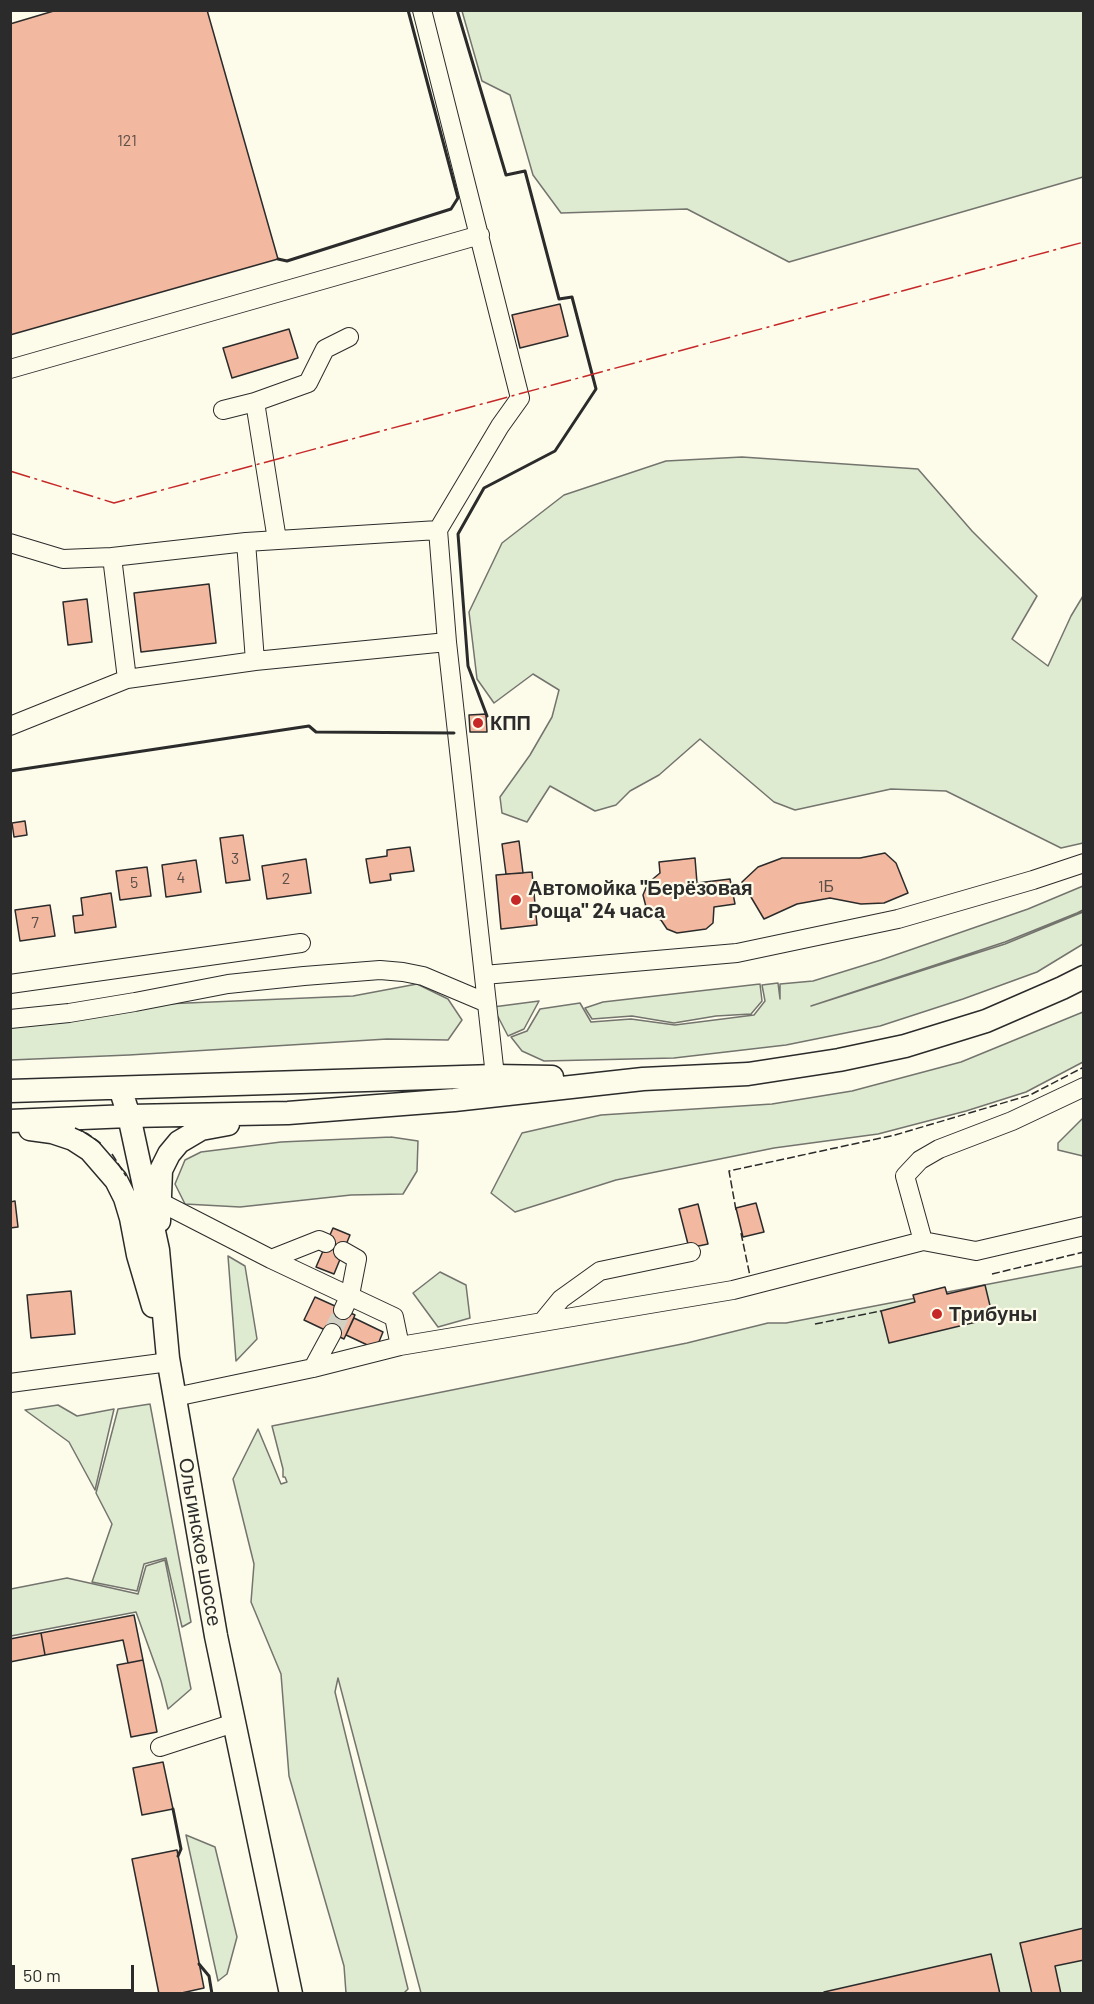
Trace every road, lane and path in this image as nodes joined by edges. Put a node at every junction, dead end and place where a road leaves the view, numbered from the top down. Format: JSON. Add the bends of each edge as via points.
{"nodes":[{"id":1,"x":422,"y":10,"type":"edge"},
{"id":2,"x":480,"y":235,"type":"junction"},
{"id":3,"x":349,"y":337,"type":"dead end"},
{"id":4,"x":10,"y":369,"type":"edge"},
{"id":5,"x":255,"y":402,"type":"junction"},
{"id":6,"x":223,"y":410,"type":"dead end"},
{"id":7,"x":438,"y":530,"type":"junction"},
{"id":8,"x":277,"y":540,"type":"junction"},
{"id":9,"x":246,"y":542,"type":"junction"},
{"id":10,"x":14,"y":548,"type":"edge"},
{"id":11,"x":112,"y":557,"type":"junction"},
{"id":12,"x":447,"y":642,"type":"junction"},
{"id":13,"x":255,"y":661,"type":"junction"},
{"id":14,"x":127,"y":679,"type":"junction"},
{"id":15,"x":10,"y":726,"type":"edge"},
{"id":16,"x":1083,"y":863,"type":"edge"},
{"id":17,"x":484,"y":975,"type":"junction"},
{"id":18,"x":304,"y":976,"type":"junction"},
{"id":19,"x":1083,"y":976,"type":"edge"},
{"id":20,"x":10,"y":984,"type":"edge"},
{"id":21,"x":487,"y":1003,"type":"junction"},
{"id":22,"x":10,"y":1019,"type":"edge"},
{"id":23,"x":495,"y":1076,"type":"junction"},
{"id":24,"x":643,"y":1079,"type":"junction"},
{"id":25,"x":1083,"y":1087,"type":"edge"},
{"id":26,"x":120,"y":1088,"type":"junction"},
{"id":27,"x":10,"y":1091,"type":"edge"},
{"id":28,"x":288,"y":1113,"type":"junction"},
{"id":29,"x":129,"y":1116,"type":"junction"},
{"id":30,"x":10,"y":1121,"type":"edge"},
{"id":31,"x":10,"y":1126,"type":"edge"},
{"id":32,"x":160,"y":1202,"type":"junction"},
{"id":33,"x":1083,"y":1226,"type":"edge"},
{"id":34,"x":923,"y":1241,"type":"junction"},
{"id":35,"x":326,"y":1243,"type":"dead end"},
{"id":36,"x":158,"y":1250,"type":"junction"},
{"id":37,"x":343,"y":1251,"type":"dead end"},
{"id":38,"x":691,"y":1252,"type":"dead end"},
{"id":39,"x":271,"y":1259,"type":"junction"},
{"id":40,"x":347,"y":1302,"type":"junction"},
{"id":41,"x":543,"y":1321,"type":"junction"},
{"id":42,"x":332,"y":1332,"type":"tunnel mouth"},
{"id":43,"x":400,"y":1346,"type":"junction"},
{"id":44,"x":169,"y":1360,"type":"junction"},
{"id":45,"x":313,"y":1368,"type":"junction"},
{"id":46,"x":10,"y":1383,"type":"edge"},
{"id":47,"x":175,"y":1396,"type":"junction"},
{"id":48,"x":234,"y":1723,"type":"junction"},
{"id":49,"x":160,"y":1747,"type":"dead end"},
{"id":50,"x":291,"y":1994,"type":"edge"}],
"edges":[{"from":1,"to":2,"type":"street"},
{"from":2,"to":4,"type":"street"},
{"from":2,"to":7,"type":"street","via":[[520,398]]},
{"from":3,"to":5,"type":"street","via":[[325,349],[308,383]]},
{"from":5,"to":6,"type":"street"},
{"from":5,"to":8,"type":"street"},
{"from":7,"to":8,"type":"street"},
{"from":7,"to":12,"type":"street"},
{"from":8,"to":9,"type":"street"},
{"from":9,"to":11,"type":"street"},
{"from":9,"to":13,"type":"street"},
{"from":10,"to":11,"type":"street","via":[[63,559]]},
{"from":11,"to":14,"type":"street"},
{"from":12,"to":13,"type":"street"},
{"from":12,"to":17,"type":"street"},
{"from":13,"to":14,"type":"street"},
{"from":14,"to":15,"type":"street"},
{"from":16,"to":17,"type":"street","via":[[898,919],[737,953]]},
{"from":17,"to":21,"type":"street"},
{"from":18,"to":20,"type":"street","via":[[301,939]]},
{"from":18,"to":21,"type":"street","via":[[403,972],[423,976]]},
{"from":18,"to":22,"type":"street","via":[[228,984],[69,1013]]},
{"from":19,"to":24,"type":"main road","via":[[986,1021],[905,1046],[748,1074]]},
{"from":21,"to":23,"type":"street"},
{"from":23,"to":24,"type":"main road"},
{"from":23,"to":26,"type":"main road"},
{"from":24,"to":28,"type":"main road"},
{"from":25,"to":34,"type":"street","via":[[920,1160],[905,1176]]},
{"from":26,"to":27,"type":"main road"},
{"from":26,"to":29,"type":"main road","name":"Ольгинское шоссе"},
{"from":28,"to":29,"type":"main road"},
{"from":28,"to":32,"type":"main road","via":[[201,1129],[179,1142],[161,1170]]},
{"from":29,"to":30,"type":"main road"},
{"from":29,"to":36,"type":"main road","name":"Ольгинское шоссе"},
{"from":31,"to":44,"type":"main road","via":[[73,1139],[90,1150],[116,1180],[131,1218]]},
{"from":32,"to":36,"type":"main road"},
{"from":32,"to":39,"type":"street"},
{"from":33,"to":34,"type":"street","via":[[976,1251]]},
{"from":34,"to":41,"type":"street","via":[[734,1290]]},
{"from":35,"to":39,"type":"street","via":[[319,1240]]},
{"from":36,"to":44,"type":"main road","name":"Ольгинское шоссе"},
{"from":37,"to":40,"type":"street","via":[[357,1259]]},
{"from":38,"to":41,"type":"street","via":[[600,1271],[561,1299]]},
{"from":39,"to":40,"type":"street"},
{"from":40,"to":43,"type":"street","via":[[394,1317]]},
{"from":41,"to":43,"type":"street"},
{"from":42,"to":45,"type":"street"},
{"from":43,"to":45,"type":"street"},
{"from":44,"to":46,"type":"street"},
{"from":44,"to":47,"type":"main road","name":"Ольгинское шоссе"},
{"from":45,"to":47,"type":"street"},
{"from":47,"to":48,"type":"main road","name":"Ольгинское шоссе"},
{"from":48,"to":49,"type":"street"},
{"from":48,"to":50,"type":"main road","name":"Ольгинское шоссе"}]}
